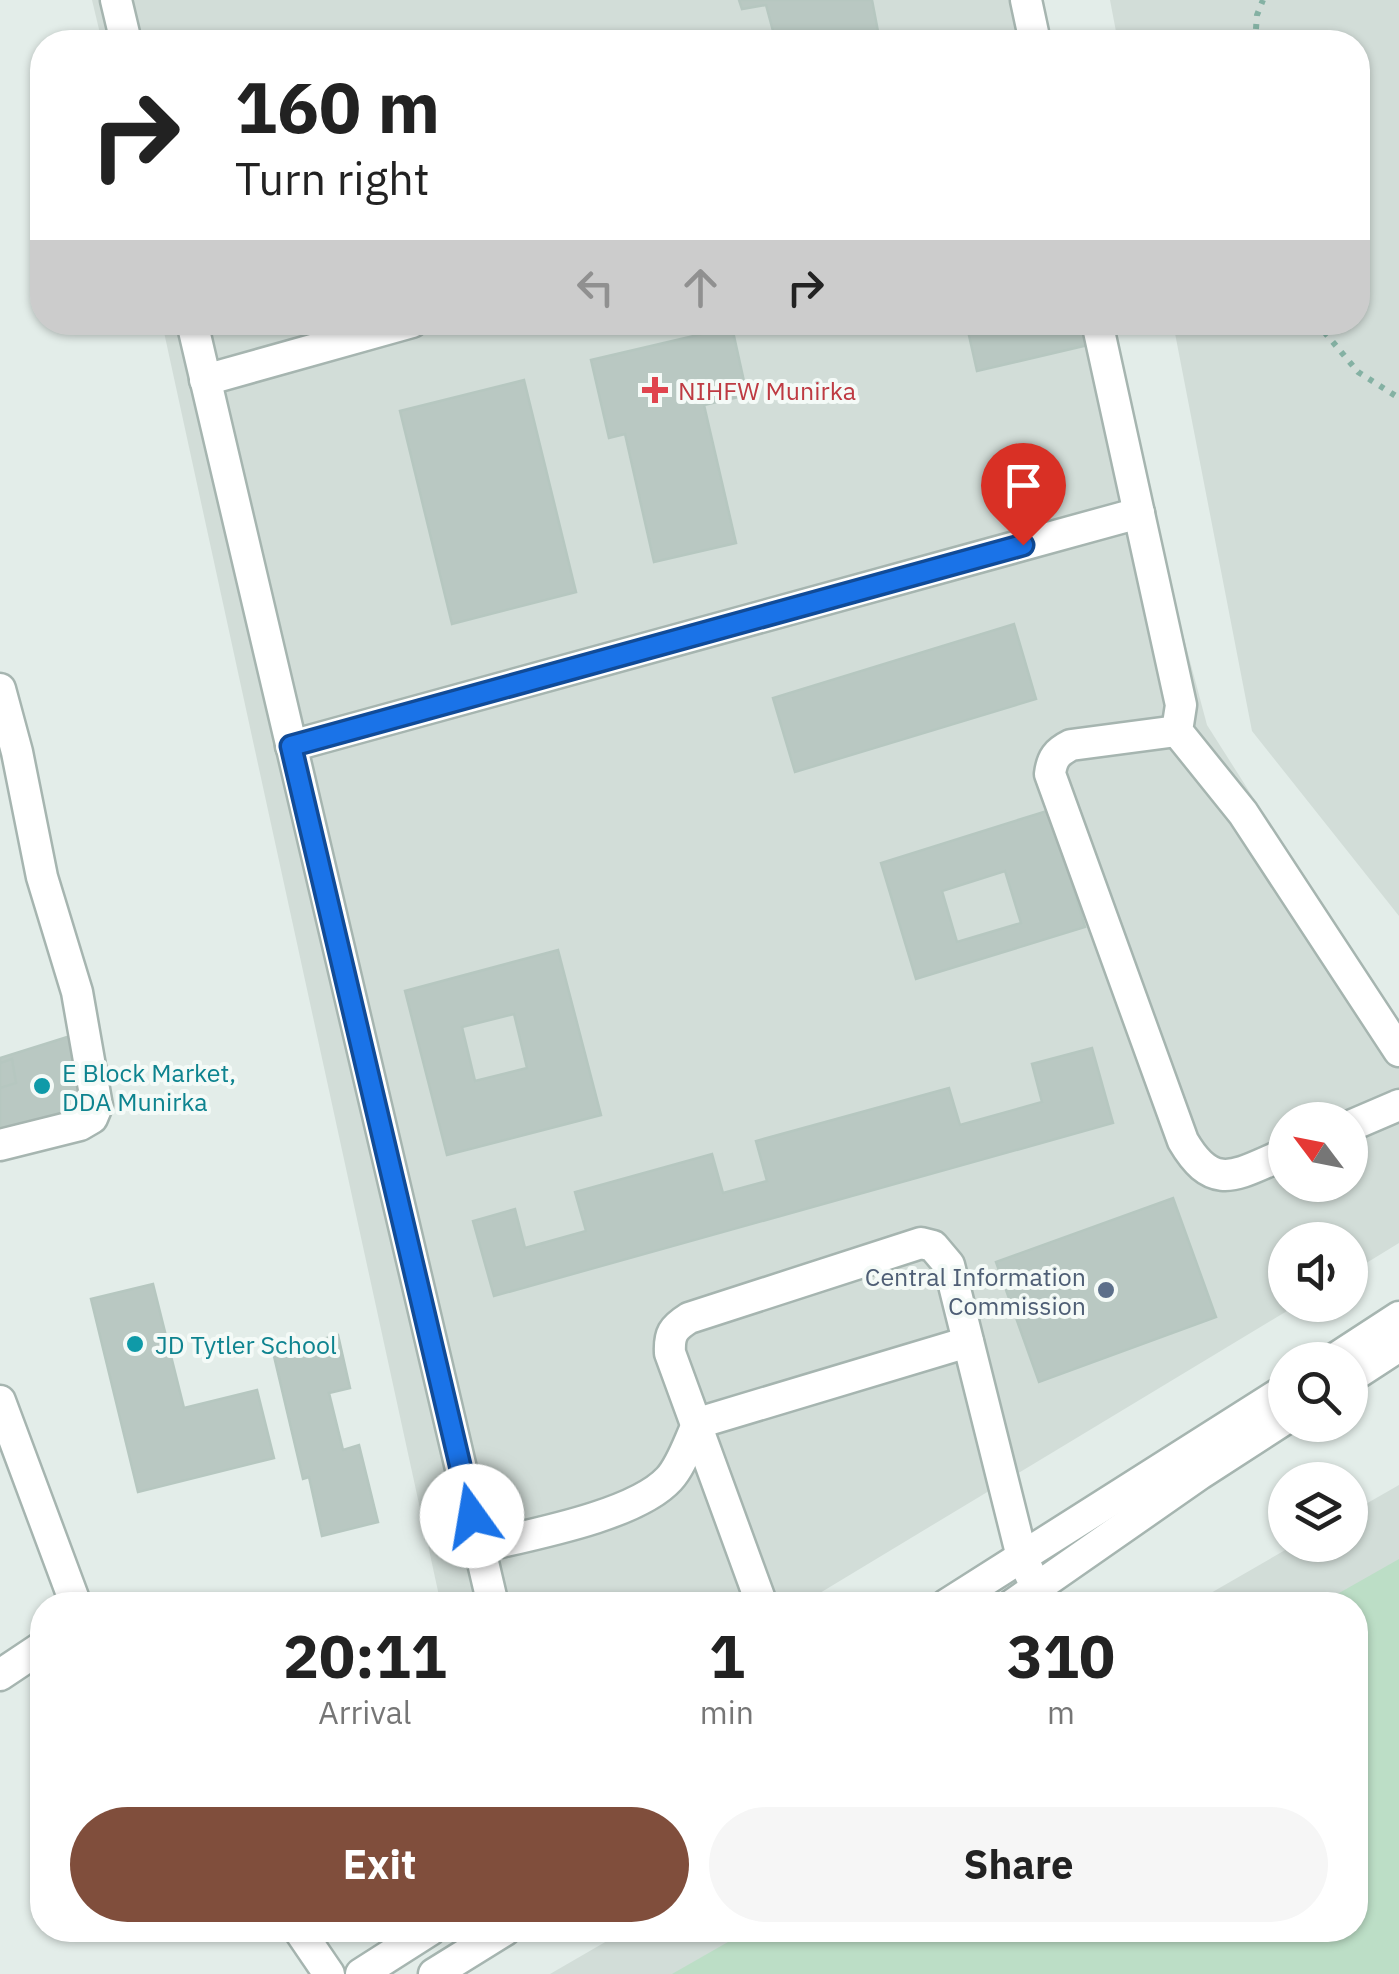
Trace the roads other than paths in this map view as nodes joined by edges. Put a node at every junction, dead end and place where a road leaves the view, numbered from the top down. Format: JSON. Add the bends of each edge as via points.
{"nodes":[{"id":1,"x":116,"y":0,"type":"edge"},
{"id":2,"x":1026,"y":0,"type":"edge"},
{"id":3,"x":123,"y":30,"type":"edge"},
{"id":4,"x":1032,"y":30,"type":"edge"},
{"id":5,"x":195,"y":335,"type":"edge"},
{"id":6,"x":366,"y":335,"type":"edge"},
{"id":7,"x":1100,"y":335,"type":"edge"},
{"id":8,"x":205,"y":380,"type":"junction"},
{"id":9,"x":1139,"y":513,"type":"junction"},
{"id":10,"x":0,"y":689,"type":"edge"},
{"id":11,"x":1177,"y":731,"type":"junction"},
{"id":12,"x":291,"y":746,"type":"junction"},
{"id":13,"x":1399,"y":1051,"type":"edge"},
{"id":14,"x":1399,"y":1104,"type":"edge"},
{"id":15,"x":1368,"y":1118,"type":"edge"},
{"id":16,"x":0,"y":1145,"type":"edge"},
{"id":17,"x":1268,"y":1160,"type":"edge"},
{"id":18,"x":1399,"y":1318,"type":"edge"},
{"id":19,"x":968,"y":1342,"type":"junction"},
{"id":20,"x":1361,"y":1342,"type":"edge"},
{"id":21,"x":1399,"y":1346,"type":"edge"},
{"id":22,"x":1368,"y":1366,"type":"edge"},
{"id":23,"x":0,"y":1401,"type":"edge"},
{"id":24,"x":1268,"y":1401,"type":"edge"},
{"id":25,"x":698,"y":1423,"type":"junction"},
{"id":26,"x":1268,"y":1430,"type":"edge"},
{"id":27,"x":479,"y":1547,"type":"junction"},
{"id":28,"x":1022,"y":1557,"type":"junction"},
{"id":29,"x":71,"y":1592,"type":"edge"},
{"id":30,"x":489,"y":1592,"type":"edge"},
{"id":31,"x":757,"y":1592,"type":"edge"},
{"id":32,"x":967,"y":1592,"type":"edge"},
{"id":33,"x":1025,"y":1592,"type":"edge"},
{"id":34,"x":1032,"y":1592,"type":"edge"},
{"id":35,"x":30,"y":1654,"type":"edge"},
{"id":36,"x":0,"y":1675,"type":"edge"},
{"id":37,"x":306,"y":1942,"type":"edge"},
{"id":38,"x":411,"y":1942,"type":"edge"},
{"id":39,"x":486,"y":1942,"type":"edge"},
{"id":40,"x":329,"y":1974,"type":"edge"},
{"id":41,"x":361,"y":1974,"type":"edge"},
{"id":42,"x":434,"y":1974,"type":"edge"}],
"edges":[{"from":1,"to":3,"type":"street"},
{"from":2,"to":4,"type":"street"},
{"from":5,"to":8,"type":"street"},
{"from":6,"to":8,"type":"street"},
{"from":7,"to":9,"type":"street"},
{"from":8,"to":12,"type":"street"},
{"from":9,"to":11,"type":"street","via":[[1181,705]]},
{"from":9,"to":12,"type":"street"},
{"from":10,"to":16,"type":"street","via":[[42,876],[78,992],[97,1106],[80,1124]]},
{"from":11,"to":13,"type":"street","via":[[1243,813]]},
{"from":11,"to":17,"type":"street","via":[[1072,745],[1052,761],[1050,774],[1197,1165],[1228,1175]]},
{"from":12,"to":27,"type":"street"},
{"from":14,"to":15,"type":"street"},
{"from":18,"to":20,"type":"street"},
{"from":19,"to":25,"type":"street"},
{"from":19,"to":25,"type":"street","via":[[943,1254],[921,1243],[888,1251],[675,1326],[670,1352]]},
{"from":19,"to":28,"type":"street"},
{"from":21,"to":22,"type":"street"},
{"from":23,"to":29,"type":"street"},
{"from":24,"to":28,"type":"street"},
{"from":25,"to":27,"type":"street","via":[[672,1476],[656,1491],[572,1524]]},
{"from":25,"to":31,"type":"street"},
{"from":26,"to":34,"type":"street"},
{"from":27,"to":30,"type":"street"},
{"from":28,"to":32,"type":"street"},
{"from":28,"to":33,"type":"street"},
{"from":35,"to":36,"type":"street"},
{"from":37,"to":40,"type":"street"},
{"from":38,"to":41,"type":"street"},
{"from":39,"to":42,"type":"street"}]}
